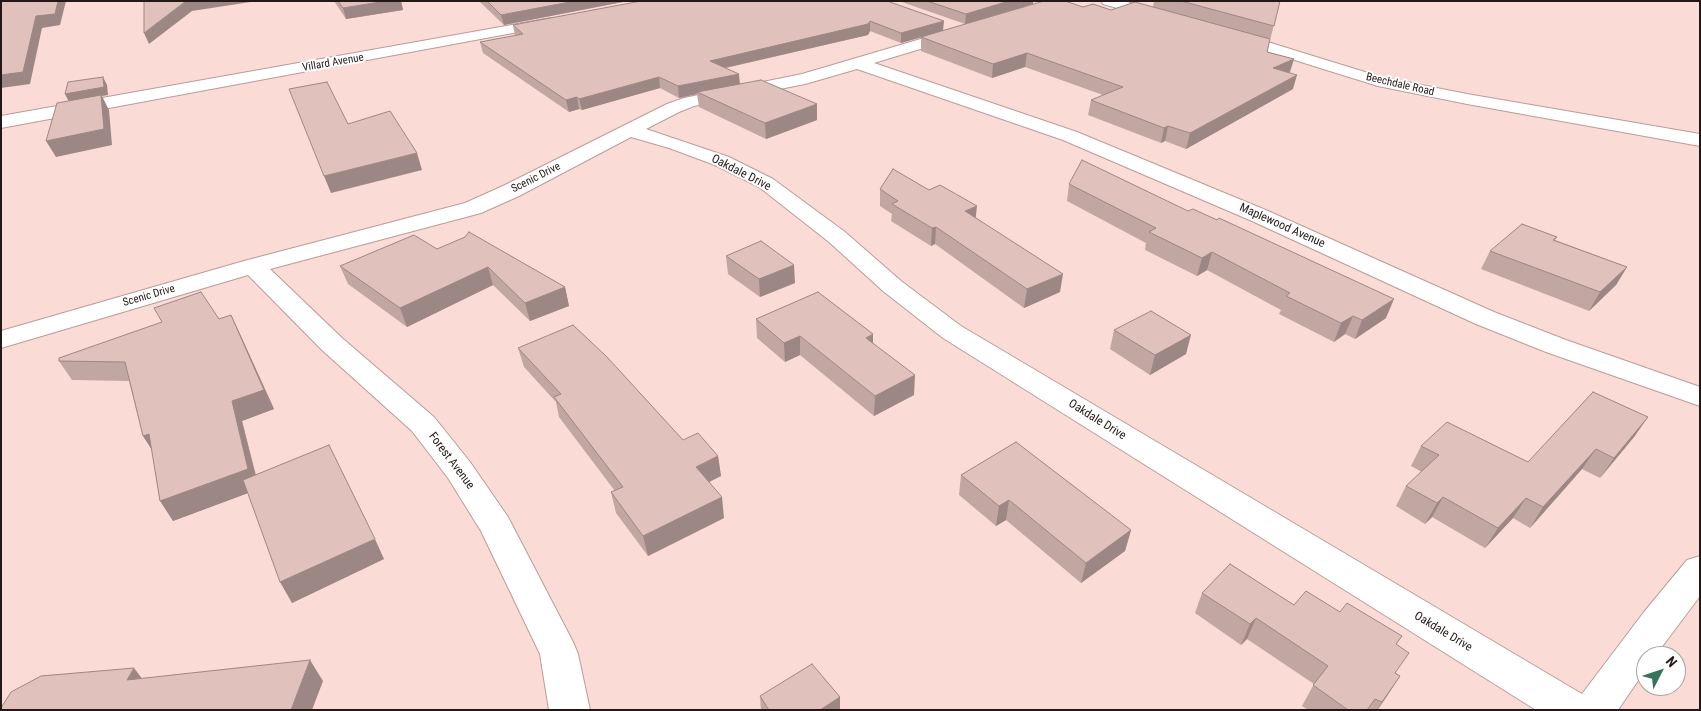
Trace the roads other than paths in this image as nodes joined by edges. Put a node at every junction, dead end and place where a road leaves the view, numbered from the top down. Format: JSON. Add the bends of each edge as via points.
{"nodes":[{"id":1,"x":1108,"y":1,"type":"edge"},
{"id":2,"x":567,"y":19,"type":"edge"},
{"id":3,"x":1172,"y":19,"type":"edge"},
{"id":4,"x":937,"y":21,"type":"edge"},
{"id":5,"x":1218,"y":32,"type":"edge"},
{"id":6,"x":860,"y":64,"type":"junction"},
{"id":7,"x":1,"y":122,"type":"edge"},
{"id":8,"x":628,"y":130,"type":"junction"},
{"id":9,"x":1700,"y":140,"type":"edge"},
{"id":10,"x":253,"y":266,"type":"junction"},
{"id":11,"x":1,"y":340,"type":"edge"},
{"id":12,"x":1700,"y":397,"type":"edge"},
{"id":13,"x":1700,"y":570,"type":"edge"},
{"id":14,"x":570,"y":710,"type":"edge"},
{"id":15,"x":1572,"y":710,"type":"edge"},
{"id":16,"x":1594,"y":710,"type":"edge"}],
"edges":[{"from":1,"to":3,"type":"street"},
{"from":2,"to":7,"type":"street","name":"Villard Avenue"},
{"from":4,"to":6,"type":"street","name":"Scenic Drive","via":[[969,30]]},
{"from":5,"to":9,"type":"street","name":"Beechdale Road","via":[[1378,81]]},
{"from":6,"to":8,"type":"street","name":"Scenic Drive","via":[[805,79],[690,102]]},
{"from":6,"to":12,"type":"street","name":"Maplewood Avenue","via":[[1070,136],[1260,216],[1485,318]]},
{"from":8,"to":10,"type":"street","name":"Scenic Drive","via":[[473,208]]},
{"from":8,"to":15,"type":"street","name":"Oakdale Drive","via":[[722,161],[766,183],[952,332]]},
{"from":10,"to":11,"type":"street","name":"Scenic Drive"},
{"from":10,"to":14,"type":"street","name":"Forest Avenue","via":[[332,344],[423,424],[460,470],[496,526],[559,654]]},
{"from":13,"to":16,"type":"street"}]}
